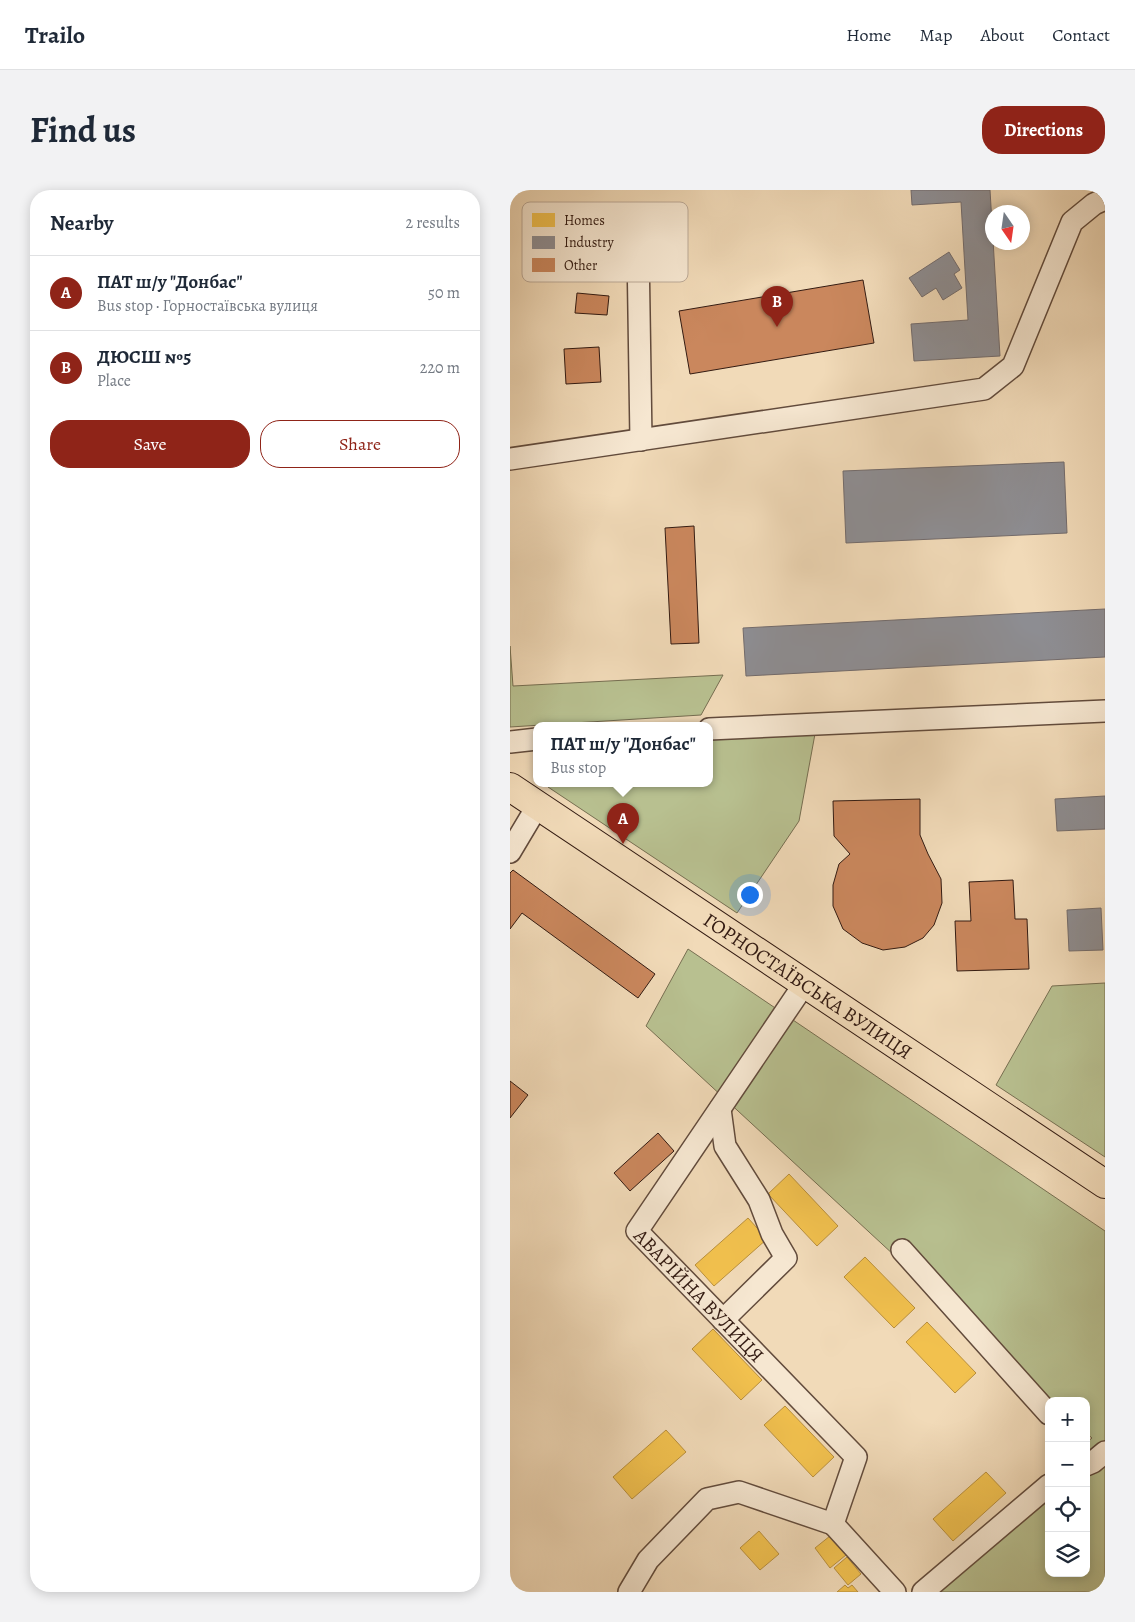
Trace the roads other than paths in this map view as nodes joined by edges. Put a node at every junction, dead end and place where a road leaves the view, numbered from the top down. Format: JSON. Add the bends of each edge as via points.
{"nodes":[{"id":1,"x":1105,"y":198,"type":"edge"},
{"id":2,"x":639,"y":282,"type":"edge"},
{"id":3,"x":642,"y":440,"type":"junction"},
{"id":4,"x":510,"y":459,"type":"edge"},
{"id":5,"x":1105,"y":711,"type":"edge"},
{"id":6,"x":713,"y":729,"type":"edge"},
{"id":7,"x":533,"y":739,"type":"edge"},
{"id":8,"x":510,"y":742,"type":"edge"},
{"id":9,"x":510,"y":787,"type":"edge"},
{"id":10,"x":538,"y":805,"type":"junction"},
{"id":11,"x":510,"y":852,"type":"edge"},
{"id":12,"x":805,"y":983,"type":"junction"},
{"id":13,"x":720,"y":1109,"type":"junction"},
{"id":14,"x":1105,"y":1184,"type":"edge"},
{"id":15,"x":902,"y":1250,"type":"dead end"},
{"id":16,"x":724,"y":1320,"type":"junction"},
{"id":17,"x":1045,"y":1410,"type":"edge"},
{"id":18,"x":1047,"y":1487,"type":"edge"},
{"id":19,"x":833,"y":1524,"type":"junction"},
{"id":20,"x":630,"y":1592,"type":"edge"},
{"id":21,"x":895,"y":1592,"type":"edge"},
{"id":22,"x":923,"y":1592,"type":"edge"}],
"edges":[{"from":1,"to":3,"type":"street","via":[[1072,222],[1013,366],[984,389]]},
{"from":2,"to":3,"type":"street"},
{"from":3,"to":4,"type":"street"},
{"from":5,"to":6,"type":"street"},
{"from":7,"to":8,"type":"street"},
{"from":9,"to":10,"type":"main road","name":"ГОРНОСТАЇВСЬКА ВУЛИЦЯ"},
{"from":10,"to":11,"type":"street"},
{"from":10,"to":12,"type":"main road","name":"ГОРНОСТАЇВСЬКА ВУЛИЦЯ"},
{"from":12,"to":13,"type":"street","name":"АВАРІЙНА ВУЛИЦЯ"},
{"from":12,"to":14,"type":"main road","name":"ГОРНОСТАЇВСЬКА ВУЛИЦЯ"},
{"from":13,"to":16,"type":"street","via":[[726,1146],[759,1200],[772,1234],[786,1258]]},
{"from":13,"to":16,"type":"street","name":"АВАРІЙНА ВУЛИЦЯ","via":[[637,1231]]},
{"from":15,"to":17,"type":"street"},
{"from":16,"to":19,"type":"street","name":"АВАРІЙНА ВУЛИЦЯ","via":[[856,1457]]},
{"from":18,"to":22,"type":"street"},
{"from":19,"to":20,"type":"street","via":[[739,1492],[707,1499],[648,1560]]},
{"from":19,"to":21,"type":"street"}]}
